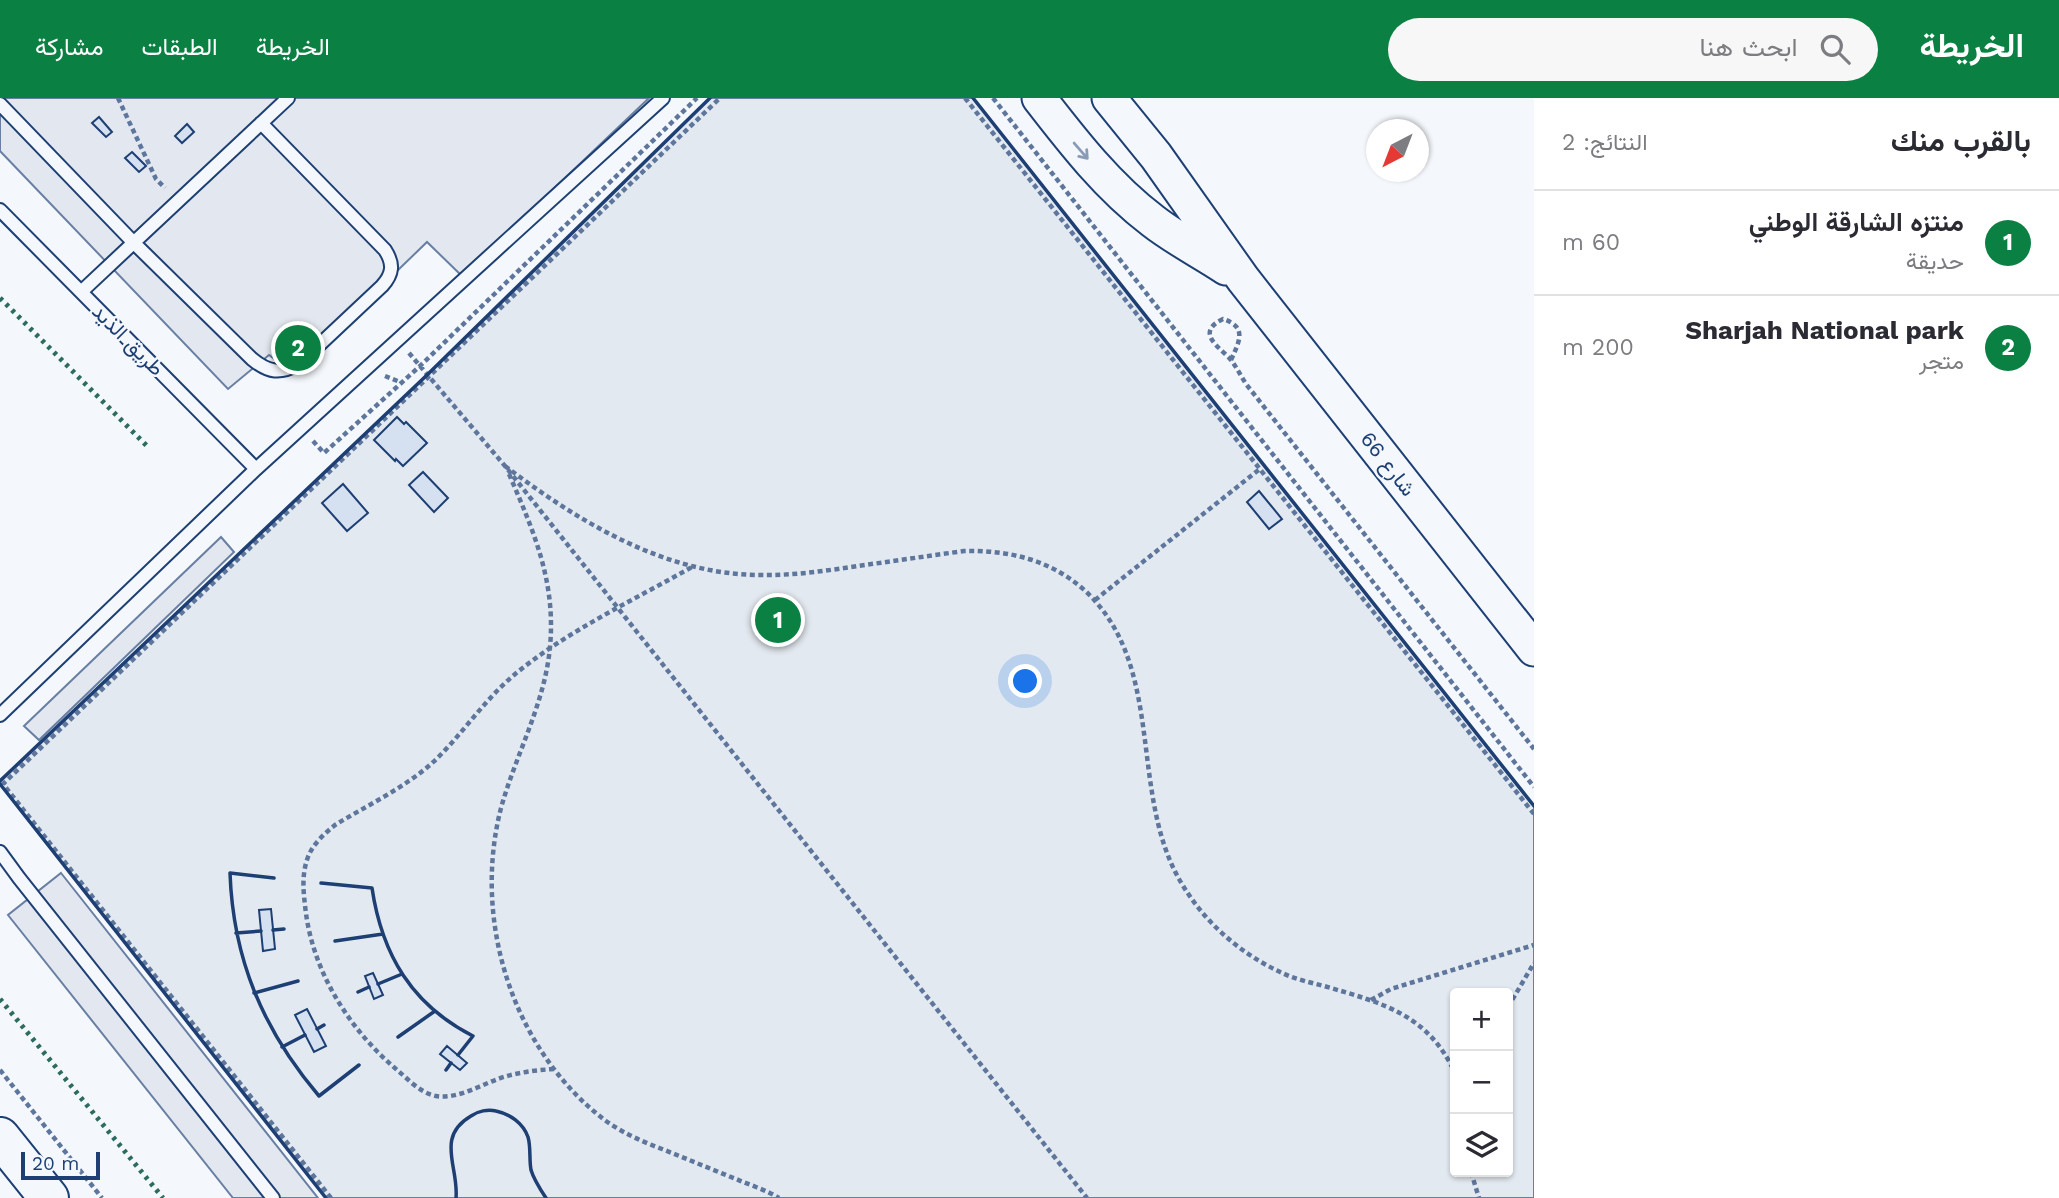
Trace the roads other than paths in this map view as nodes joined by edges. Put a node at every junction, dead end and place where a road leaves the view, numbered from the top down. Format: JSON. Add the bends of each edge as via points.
{"nodes":[{"id":1,"x":288,"y":98,"type":"edge"},
{"id":2,"x":663,"y":98,"type":"edge"},
{"id":3,"x":1039,"y":98,"type":"edge"},
{"id":4,"x":1109,"y":98,"type":"edge"},
{"id":5,"x":0,"y":104,"type":"edge"},
{"id":6,"x":261,"y":123,"type":"junction"},
{"id":7,"x":1156,"y":156,"type":"junction"},
{"id":8,"x":1121,"y":194,"type":"junction"},
{"id":9,"x":0,"y":211,"type":"edge"},
{"id":10,"x":134,"y":243,"type":"junction"},
{"id":11,"x":1243,"y":279,"type":"junction"},
{"id":12,"x":80,"y":292,"type":"junction"},
{"id":13,"x":256,"y":469,"type":"junction"},
{"id":14,"x":1534,"y":649,"type":"edge"},
{"id":15,"x":2,"y":711,"type":"edge"},
{"id":16,"x":0,"y":852,"type":"edge"},
{"id":17,"x":0,"y":866,"type":"edge"},
{"id":18,"x":19,"y":878,"type":"junction"},
{"id":19,"x":0,"y":1137,"type":"edge"},
{"id":20,"x":49,"y":1198,"type":"edge"},
{"id":21,"x":273,"y":1198,"type":"edge"}],
"edges":[{"from":1,"to":6,"type":"lane"},
{"from":2,"to":13,"type":"lane"},
{"from":3,"to":8,"type":"street","name":"شارع 66","one_way":true},
{"from":4,"to":7,"type":"street","name":"شارع 66"},
{"from":5,"to":10,"type":"lane"},
{"from":6,"to":10,"type":"lane"},
{"from":6,"to":10,"type":"lane","via":[[385,250],[392,269],[382,286],[299,364],[275,371],[262,367]]},
{"from":7,"to":8,"type":"street","via":[[1163,190],[1159,197],[1145,205]]},
{"from":7,"to":11,"type":"street","name":"شارع 66"},
{"from":8,"to":11,"type":"street","name":"شارع 66","via":[[1153,221]]},
{"from":9,"to":12,"type":"lane","name":"طريق الذيد"},
{"from":10,"to":12,"type":"lane"},
{"from":11,"to":14,"type":"street","name":"شارع 66"},
{"from":12,"to":13,"type":"lane","name":"طريق الذيد"},
{"from":13,"to":15,"type":"lane"},
{"from":16,"to":18,"type":"lane"},
{"from":17,"to":18,"type":"lane"},
{"from":18,"to":21,"type":"lane"},
{"from":19,"to":20,"type":"highway"}]}
